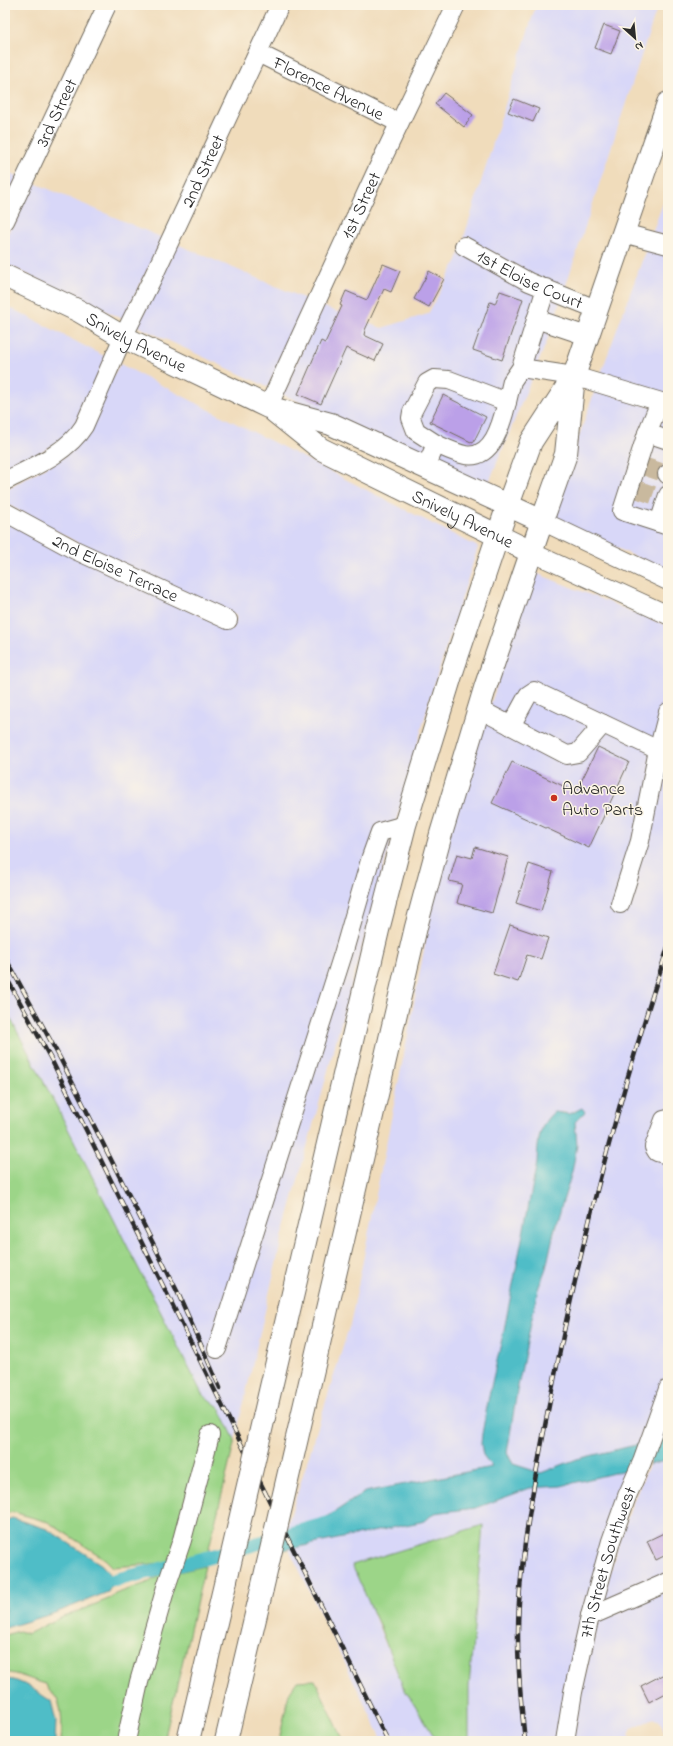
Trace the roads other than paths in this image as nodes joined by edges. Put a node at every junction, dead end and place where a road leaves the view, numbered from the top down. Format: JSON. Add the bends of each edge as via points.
{"nodes":[{"id":1,"x":107,"y":5,"type":"edge"},
{"id":2,"x":280,"y":5,"type":"edge"},
{"id":3,"x":456,"y":5,"type":"edge"},
{"id":4,"x":258,"y":53,"type":"junction"},
{"id":5,"x":668,"y":103,"type":"edge"},
{"id":6,"x":399,"y":123,"type":"junction"},
{"id":7,"x":5,"y":221,"type":"edge"},
{"id":8,"x":623,"y":232,"type":"junction"},
{"id":9,"x":668,"y":245,"type":"edge"},
{"id":10,"x":464,"y":246,"type":"dead end"},
{"id":11,"x":5,"y":276,"type":"edge"},
{"id":12,"x":546,"y":288,"type":"junction"},
{"id":13,"x":596,"y":309,"type":"junction"},
{"id":14,"x":536,"y":319,"type":"junction"},
{"id":15,"x":587,"y":336,"type":"junction"},
{"id":16,"x":123,"y":337,"type":"junction"},
{"id":17,"x":521,"y":368,"type":"junction"},
{"id":18,"x":574,"y":376,"type":"junction"},
{"id":19,"x":507,"y":402,"type":"junction"},
{"id":20,"x":664,"y":403,"type":"edge"},
{"id":21,"x":268,"y":406,"type":"junction"},
{"id":22,"x":646,"y":433,"type":"junction"},
{"id":23,"x":668,"y":440,"type":"edge"},
{"id":24,"x":436,"y":444,"type":"junction"},
{"id":25,"x":426,"y":467,"type":"junction"},
{"id":26,"x":5,"y":481,"type":"edge"},
{"id":27,"x":665,"y":497,"type":"edge"},
{"id":28,"x":508,"y":505,"type":"junction"},
{"id":29,"x":5,"y":512,"type":"edge"},
{"id":30,"x":542,"y":521,"type":"junction"},
{"id":31,"x":663,"y":524,"type":"edge"},
{"id":32,"x":497,"y":535,"type":"junction"},
{"id":33,"x":531,"y":552,"type":"junction"},
{"id":34,"x":668,"y":580,"type":"edge"},
{"id":35,"x":668,"y":615,"type":"edge"},
{"id":36,"x":228,"y":620,"type":"dead end"},
{"id":37,"x":479,"y":709,"type":"junction"},
{"id":38,"x":668,"y":712,"type":"edge"},
{"id":39,"x":603,"y":724,"type":"junction"},
{"id":40,"x":511,"y":726,"type":"junction"},
{"id":41,"x":658,"y":750,"type":"junction"},
{"id":42,"x":405,"y":825,"type":"junction"},
{"id":43,"x":620,"y":904,"type":"dead end"},
{"id":44,"x":668,"y":1119,"type":"edge"},
{"id":45,"x":668,"y":1155,"type":"edge"},
{"id":46,"x":217,"y":1349,"type":"dead end"},
{"id":47,"x":668,"y":1389,"type":"edge"},
{"id":48,"x":210,"y":1435,"type":"dead end"},
{"id":49,"x":668,"y":1582,"type":"edge"},
{"id":50,"x":590,"y":1616,"type":"junction"},
{"id":51,"x":126,"y":1741,"type":"edge"},
{"id":52,"x":188,"y":1741,"type":"edge"},
{"id":53,"x":226,"y":1741,"type":"edge"},
{"id":54,"x":565,"y":1741,"type":"edge"}],
"edges":[{"from":1,"to":7,"type":"street","name":"3rd Street"},
{"from":2,"to":4,"type":"street","name":"2nd Street"},
{"from":3,"to":6,"type":"street","name":"1st Street"},
{"from":4,"to":6,"type":"street","name":"Florence Avenue"},
{"from":4,"to":16,"type":"street","name":"2nd Street"},
{"from":5,"to":8,"type":"main road"},
{"from":6,"to":21,"type":"street","name":"1st Street"},
{"from":8,"to":9,"type":"street"},
{"from":8,"to":13,"type":"main road"},
{"from":10,"to":12,"type":"street","name":"1st Eloise Court","via":[[529,282]]},
{"from":11,"to":16,"type":"main road","name":"Snively Avenue"},
{"from":12,"to":13,"type":"street","name":"1st Eloise Court"},
{"from":12,"to":14,"type":"street"},
{"from":13,"to":15,"type":"main road"},
{"from":14,"to":15,"type":"street"},
{"from":14,"to":17,"type":"street"},
{"from":15,"to":18,"type":"main road"},
{"from":16,"to":21,"type":"main road","name":"Snively Avenue"},
{"from":16,"to":26,"type":"street","name":"2nd Street","via":[[78,436],[61,450]]},
{"from":17,"to":18,"type":"street"},
{"from":17,"to":19,"type":"street","via":[[512,381]]},
{"from":18,"to":20,"type":"street"},
{"from":18,"to":28,"type":"main road","via":[[531,442]]},
{"from":18,"to":30,"type":"main road","via":[[566,454]]},
{"from":19,"to":24,"type":"street","via":[[495,436],[482,452],[465,455]]},
{"from":19,"to":24,"type":"street","via":[[448,380],[434,379],[426,383],[411,418],[416,431]]},
{"from":20,"to":22,"type":"street"},
{"from":21,"to":25,"type":"main road","name":"Snively Avenue","via":[[331,424]]},
{"from":21,"to":32,"type":"main road","name":"Snively Avenue","via":[[321,449]]},
{"from":22,"to":23,"type":"street"},
{"from":22,"to":31,"type":"street","via":[[633,488],[622,511]]},
{"from":24,"to":25,"type":"street"},
{"from":25,"to":28,"type":"main road","name":"Snively Avenue"},
{"from":27,"to":31,"type":"street"},
{"from":28,"to":30,"type":"main road","name":"Snively Avenue"},
{"from":28,"to":32,"type":"main road"},
{"from":29,"to":36,"type":"street","name":"2nd Eloise Terrace","via":[[75,550]]},
{"from":30,"to":33,"type":"main road"},
{"from":30,"to":34,"type":"street","name":"Snively Avenue"},
{"from":32,"to":33,"type":"main road","name":"Snively Avenue"},
{"from":32,"to":42,"type":"main road","via":[[452,669]]},
{"from":33,"to":35,"type":"street","name":"Snively Avenue"},
{"from":33,"to":37,"type":"main road"},
{"from":37,"to":40,"type":"street"},
{"from":37,"to":53,"type":"main road","bridge":true,"via":[[416,927]]},
{"from":38,"to":41,"type":"street"},
{"from":39,"to":40,"type":"street","via":[[578,753],[567,755]]},
{"from":39,"to":40,"type":"street","via":[[534,691],[528,695]]},
{"from":39,"to":41,"type":"street"},
{"from":41,"to":43,"type":"street","via":[[640,841]]},
{"from":42,"to":46,"type":"street","via":[[380,832],[371,857],[343,954]]},
{"from":42,"to":52,"type":"main road","bridge":true,"via":[[378,930]]},
{"from":44,"to":45,"type":"street","via":[[664,1120],[654,1147],[657,1152]]},
{"from":47,"to":50,"type":"street","name":"7th Street Southwest","via":[[611,1542]]},
{"from":48,"to":51,"type":"street","via":[[182,1540],[139,1682]]},
{"from":49,"to":50,"type":"street"},
{"from":50,"to":54,"type":"street","name":"7th Street Southwest"}]}
